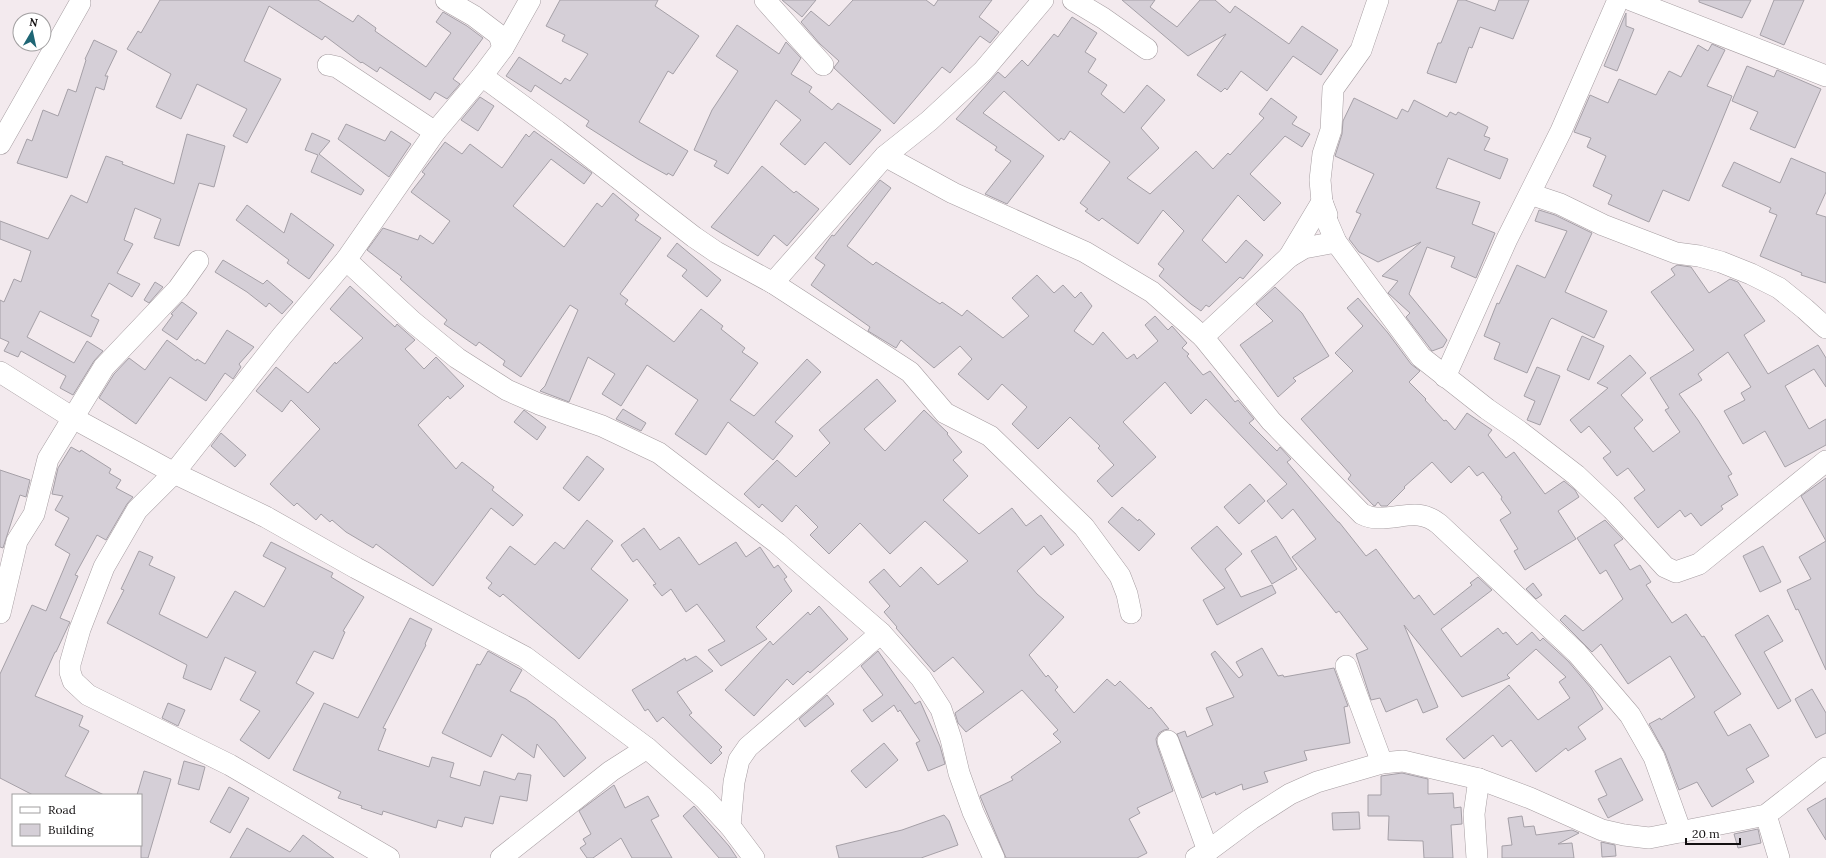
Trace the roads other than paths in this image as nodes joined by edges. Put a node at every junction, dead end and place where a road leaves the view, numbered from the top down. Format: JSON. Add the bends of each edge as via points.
{"nodes":[{"id":1,"x":446,"y":0,"type":"edge"},
{"id":2,"x":530,"y":0,"type":"edge"},
{"id":3,"x":765,"y":0,"type":"edge"},
{"id":4,"x":1043,"y":0,"type":"edge"},
{"id":5,"x":1073,"y":0,"type":"edge"},
{"id":6,"x":1378,"y":0,"type":"edge"},
{"id":7,"x":1618,"y":0,"type":"edge"},
{"id":8,"x":1631,"y":0,"type":"edge"},
{"id":9,"x":80,"y":3,"type":"dead end"},
{"id":10,"x":502,"y":48,"type":"junction"},
{"id":11,"x":1147,"y":49,"type":"dead end"},
{"id":12,"x":328,"y":65,"type":"dead end"},
{"id":13,"x":823,"y":65,"type":"dead end"},
{"id":14,"x":482,"y":76,"type":"junction"},
{"id":15,"x":1826,"y":76,"type":"edge"},
{"id":16,"x":435,"y":132,"type":"junction"},
{"id":17,"x":0,"y":144,"type":"edge"},
{"id":18,"x":885,"y":156,"type":"junction"},
{"id":19,"x":1530,"y":194,"type":"junction"},
{"id":20,"x":1322,"y":202,"type":"junction"},
{"id":21,"x":1336,"y":242,"type":"junction"},
{"id":22,"x":1289,"y":257,"type":"junction"},
{"id":23,"x":346,"y":260,"type":"junction"},
{"id":24,"x":198,"y":261,"type":"dead end"},
{"id":25,"x":773,"y":283,"type":"junction"},
{"id":26,"x":1826,"y":328,"type":"edge"},
{"id":27,"x":1203,"y":337,"type":"junction"},
{"id":28,"x":0,"y":372,"type":"edge"},
{"id":29,"x":1445,"y":377,"type":"junction"},
{"id":30,"x":73,"y":418,"type":"junction"},
{"id":31,"x":1826,"y":461,"type":"edge"},
{"id":32,"x":174,"y":473,"type":"junction"},
{"id":33,"x":0,"y":613,"type":"edge"},
{"id":34,"x":1131,"y":613,"type":"dead end"},
{"id":35,"x":881,"y":633,"type":"junction"},
{"id":36,"x":1346,"y":666,"type":"dead end"},
{"id":37,"x":1168,"y":741,"type":"dead end"},
{"id":38,"x":647,"y":748,"type":"junction"},
{"id":39,"x":1382,"y":763,"type":"junction"},
{"id":40,"x":1826,"y":768,"type":"edge"},
{"id":41,"x":1479,"y":779,"type":"junction"},
{"id":42,"x":1766,"y":815,"type":"junction"},
{"id":43,"x":730,"y":826,"type":"junction"},
{"id":44,"x":1681,"y":832,"type":"junction"},
{"id":45,"x":1202,"y":855,"type":"edge"},
{"id":46,"x":389,"y":858,"type":"edge"},
{"id":47,"x":501,"y":858,"type":"edge"},
{"id":48,"x":754,"y":858,"type":"edge"},
{"id":49,"x":994,"y":858,"type":"edge"},
{"id":50,"x":1477,"y":858,"type":"edge"},
{"id":51,"x":1779,"y":858,"type":"edge"}],
"edges":[{"from":1,"to":10,"type":"street","via":[[474,16],[499,35]]},
{"from":2,"to":10,"type":"street"},
{"from":3,"to":13,"type":"street"},
{"from":4,"to":18,"type":"street","via":[[982,71],[929,121]]},
{"from":5,"to":11,"type":"street","via":[[1104,18]]},
{"from":6,"to":20,"type":"street","via":[[1361,50],[1333,89],[1331,130],[1323,154],[1320,180]]},
{"from":7,"to":19,"type":"street","via":[[1561,131]]},
{"from":8,"to":15,"type":"street"},
{"from":9,"to":17,"type":"street"},
{"from":10,"to":14,"type":"street"},
{"from":12,"to":16,"type":"street","via":[[337,67]]},
{"from":14,"to":16,"type":"street"},
{"from":14,"to":25,"type":"street","via":[[694,237]]},
{"from":16,"to":23,"type":"street"},
{"from":18,"to":25,"type":"street"},
{"from":18,"to":27,"type":"street","via":[[953,193],[1085,252],[1152,292]]},
{"from":19,"to":26,"type":"street","via":[[1676,253],[1721,262],[1751,274],[1779,288]]},
{"from":19,"to":29,"type":"street"},
{"from":20,"to":21,"type":"street"},
{"from":20,"to":22,"type":"street"},
{"from":21,"to":22,"type":"street","via":[[1304,248]]},
{"from":21,"to":29,"type":"street","via":[[1421,357]]},
{"from":22,"to":27,"type":"street"},
{"from":23,"to":32,"type":"street","via":[[282,336]]},
{"from":23,"to":35,"type":"street","via":[[413,322],[457,358],[507,390],[602,426],[659,453],[777,543]]},
{"from":24,"to":30,"type":"street","via":[[178,289],[104,367]]},
{"from":25,"to":34,"type":"street","via":[[910,372],[945,413],[990,436],[1084,527],[1120,576]]},
{"from":27,"to":44,"type":"street","via":[[1272,421],[1362,514],[1376,518],[1422,514],[1430,517],[1578,653],[1630,715],[1654,757]]},
{"from":28,"to":30,"type":"street"},
{"from":29,"to":31,"type":"street","via":[[1576,475],[1612,509],[1665,567],[1676,572],[1699,564]]},
{"from":30,"to":32,"type":"street"},
{"from":30,"to":33,"type":"street","via":[[48,460],[34,514],[17,540]]},
{"from":32,"to":38,"type":"street","via":[[266,517],[356,568],[525,657]]},
{"from":32,"to":46,"type":"street","via":[[137,510],[104,567],[80,629],[70,664],[73,682],[88,695],[230,765]]},
{"from":35,"to":43,"type":"street","via":[[748,747],[739,760]]},
{"from":35,"to":49,"type":"street","via":[[921,678],[941,709],[960,773]]},
{"from":36,"to":39,"type":"street"},
{"from":37,"to":45,"type":"street"},
{"from":38,"to":43,"type":"street","via":[[705,799]]},
{"from":38,"to":47,"type":"street","via":[[611,771]]},
{"from":39,"to":41,"type":"street","via":[[1403,761]]},
{"from":39,"to":45,"type":"street","via":[[1317,782],[1290,794]]},
{"from":40,"to":42,"type":"street"},
{"from":41,"to":44,"type":"street","via":[[1602,830],[1649,838]]},
{"from":41,"to":50,"type":"street","via":[[1474,814]]},
{"from":42,"to":44,"type":"street"},
{"from":42,"to":51,"type":"street"},
{"from":43,"to":48,"type":"street"}]}
